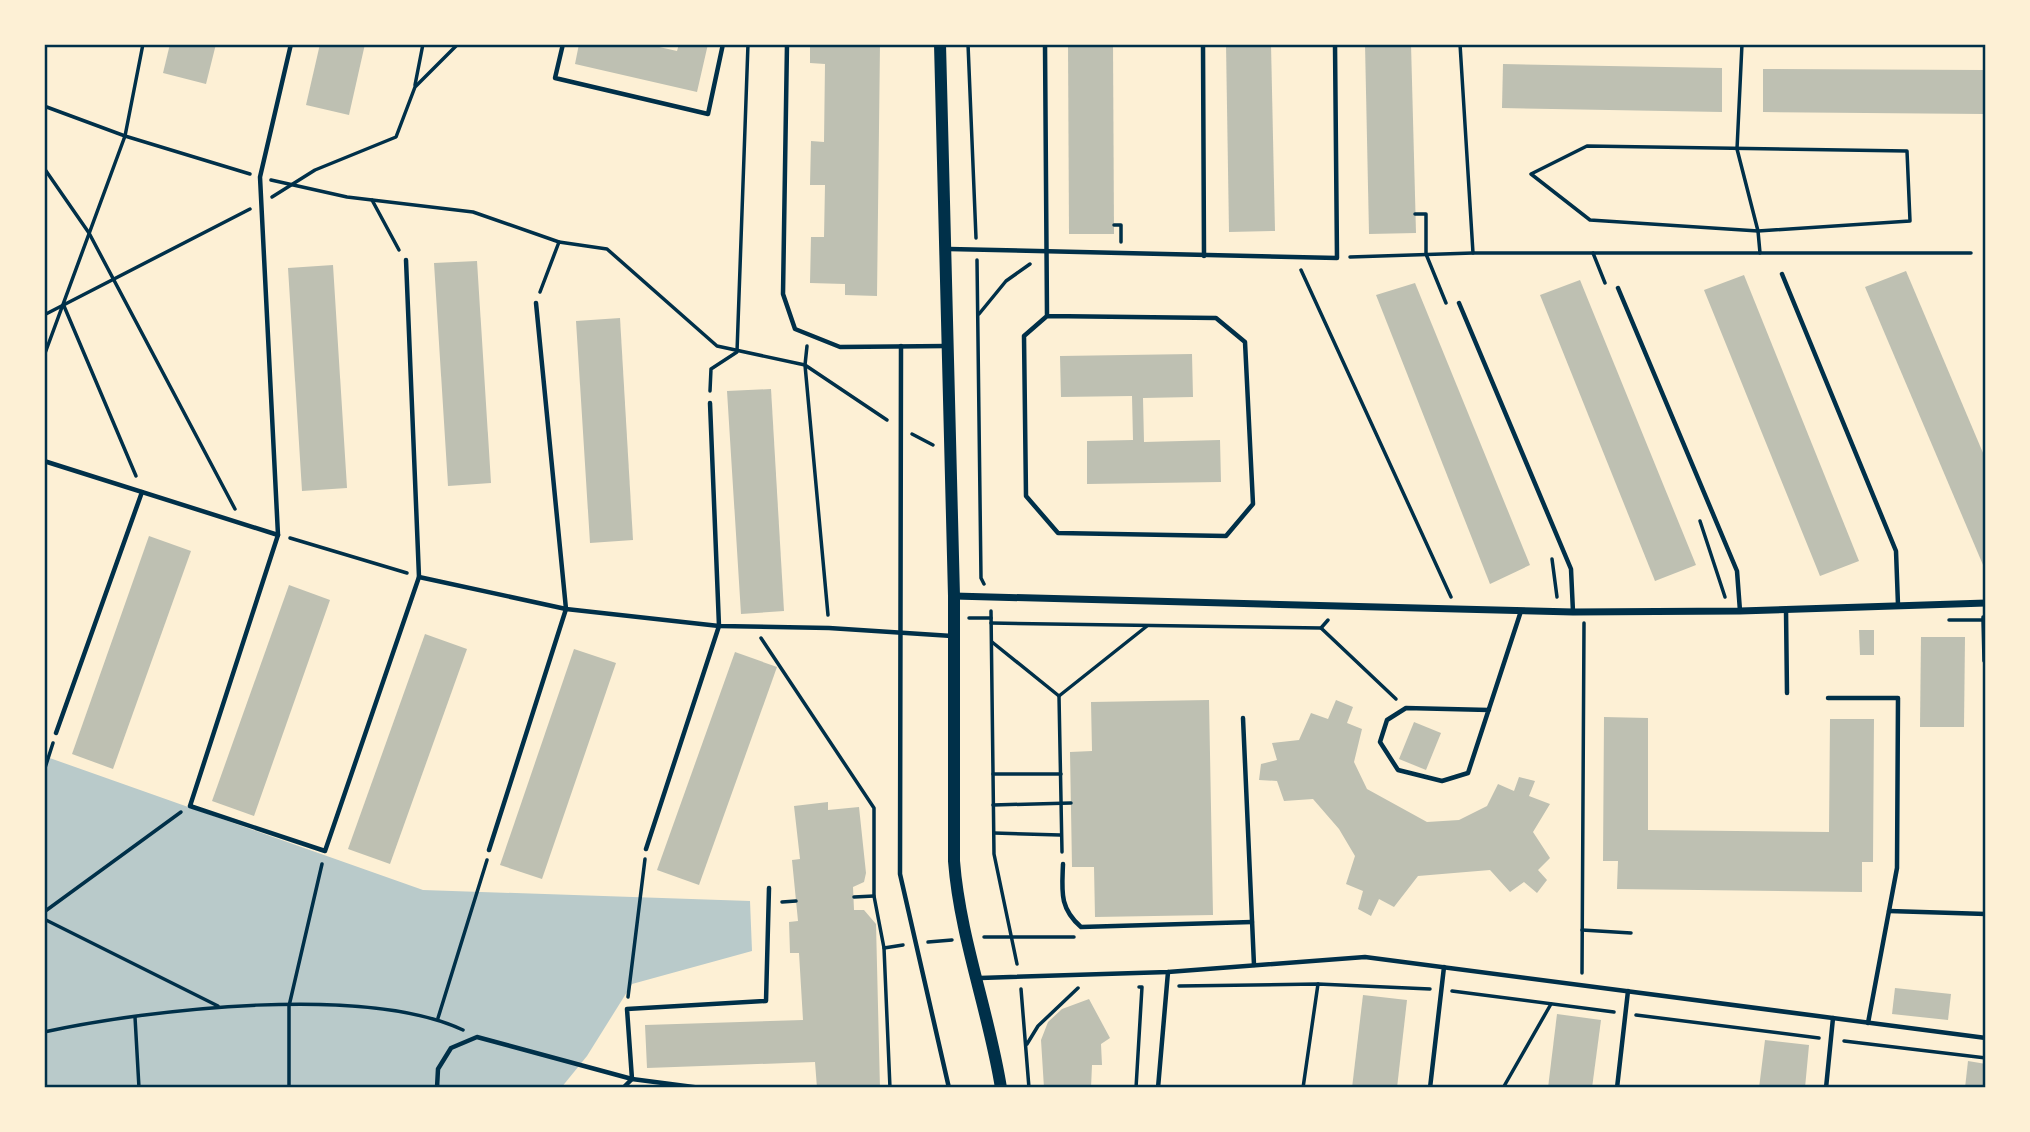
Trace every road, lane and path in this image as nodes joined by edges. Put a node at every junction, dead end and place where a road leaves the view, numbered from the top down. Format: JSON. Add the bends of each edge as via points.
{"nodes":[{"id":1,"x":144,"y":44,"type":"edge"},
{"id":2,"x":291,"y":44,"type":"edge"},
{"id":3,"x":423,"y":44,"type":"edge"},
{"id":4,"x":458,"y":44,"type":"edge"},
{"id":5,"x":564,"y":44,"type":"edge"},
{"id":6,"x":723,"y":44,"type":"edge"},
{"id":7,"x":748,"y":44,"type":"edge"},
{"id":8,"x":787,"y":44,"type":"edge"},
{"id":9,"x":940,"y":44,"type":"edge"},
{"id":10,"x":968,"y":44,"type":"edge"},
{"id":11,"x":1045,"y":44,"type":"edge"},
{"id":12,"x":1203,"y":44,"type":"edge"},
{"id":13,"x":1335,"y":44,"type":"edge"},
{"id":14,"x":1460,"y":44,"type":"edge"},
{"id":15,"x":1742,"y":44,"type":"edge"},
{"id":16,"x":415,"y":87,"type":"junction"},
{"id":17,"x":44,"y":106,"type":"edge"},
{"id":18,"x":125,"y":136,"type":"junction"},
{"id":19,"x":1737,"y":149,"type":"junction"},
{"id":20,"x":44,"y":168,"type":"edge"},
{"id":21,"x":260,"y":177,"type":"junction"},
{"id":22,"x":291,"y":186,"type":"junction"},
{"id":23,"x":372,"y":200,"type":"junction"},
{"id":24,"x":260,"y":204,"type":"junction"},
{"id":25,"x":1415,"y":214,"type":"dead end"},
{"id":26,"x":1114,"y":225,"type":"dead end"},
{"id":27,"x":1758,"y":231,"type":"junction"},
{"id":28,"x":89,"y":233,"type":"junction"},
{"id":29,"x":559,"y":242,"type":"junction"},
{"id":30,"x":944,"y":249,"type":"junction"},
{"id":31,"x":977,"y":251,"type":"junction"},
{"id":32,"x":1047,"y":251,"type":"junction"},
{"id":33,"x":1473,"y":253,"type":"junction"},
{"id":34,"x":1593,"y":253,"type":"junction"},
{"id":35,"x":1760,"y":253,"type":"junction"},
{"id":36,"x":1971,"y":253,"type":"dead end"},
{"id":37,"x":1121,"y":254,"type":"junction"},
{"id":38,"x":1426,"y":254,"type":"junction"},
{"id":39,"x":1204,"y":257,"type":"junction"},
{"id":40,"x":1296,"y":258,"type":"junction"},
{"id":41,"x":1337,"y":258,"type":"junction"},
{"id":42,"x":406,"y":260,"type":"joint"},
{"id":43,"x":1782,"y":274,"type":"dead end"},
{"id":44,"x":115,"y":281,"type":"junction"},
{"id":45,"x":1618,"y":288,"type":"dead end"},
{"id":46,"x":1608,"y":290,"type":"dead end"},
{"id":47,"x":536,"y":303,"type":"joint"},
{"id":48,"x":1459,"y":303,"type":"dead end"},
{"id":49,"x":63,"y":304,"type":"junction"},
{"id":50,"x":1447,"y":305,"type":"dead end"},
{"id":51,"x":44,"y":315,"type":"edge"},
{"id":52,"x":977,"y":316,"type":"junction"},
{"id":53,"x":1047,"y":316,"type":"junction"},
{"id":54,"x":808,"y":335,"type":"junction"},
{"id":55,"x":901,"y":346,"type":"junction"},
{"id":56,"x":947,"y":346,"type":"junction"},
{"id":57,"x":737,"y":352,"type":"junction"},
{"id":58,"x":44,"y":356,"type":"edge"},
{"id":59,"x":805,"y":365,"type":"junction"},
{"id":60,"x":710,"y":404,"type":"joint"},
{"id":61,"x":901,"y":429,"type":"junction"},
{"id":62,"x":935,"y":446,"type":"dead end"},
{"id":63,"x":44,"y":461,"type":"edge"},
{"id":64,"x":142,"y":492,"type":"junction"},
{"id":65,"x":1698,"y":516,"type":"dead end"},
{"id":66,"x":243,"y":524,"type":"junction"},
{"id":67,"x":278,"y":535,"type":"junction"},
{"id":68,"x":1546,"y":547,"type":"dead end"},
{"id":69,"x":419,"y":577,"type":"junction"},
{"id":70,"x":954,"y":596,"type":"junction"},
{"id":71,"x":991,"y":598,"type":"junction"},
{"id":72,"x":1986,"y":603,"type":"edge"},
{"id":73,"x":1898,"y":605,"type":"junction"},
{"id":74,"x":1339,"y":607,"type":"junction"},
{"id":75,"x":566,"y":609,"type":"junction"},
{"id":76,"x":1457,"y":610,"type":"junction"},
{"id":77,"x":1728,"y":610,"type":"junction"},
{"id":78,"x":1786,"y":610,"type":"junction"},
{"id":79,"x":1521,"y":611,"type":"junction"},
{"id":80,"x":1740,"y":611,"type":"junction"},
{"id":81,"x":1559,"y":612,"type":"junction"},
{"id":82,"x":1573,"y":612,"type":"junction"},
{"id":83,"x":1983,"y":620,"type":"dead end"},
{"id":84,"x":1584,"y":621,"type":"junction"},
{"id":85,"x":1597,"y":621,"type":"dead end"},
{"id":86,"x":992,"y":623,"type":"junction"},
{"id":87,"x":719,"y":626,"type":"junction"},
{"id":88,"x":1147,"y":626,"type":"junction"},
{"id":89,"x":754,"y":627,"type":"junction"},
{"id":90,"x":829,"y":628,"type":"junction"},
{"id":91,"x":1321,"y":628,"type":"junction"},
{"id":92,"x":901,"y":634,"type":"junction"},
{"id":93,"x":953,"y":636,"type":"junction"},
{"id":94,"x":992,"y":642,"type":"junction"},
{"id":95,"x":1984,"y":661,"type":"dead end"},
{"id":96,"x":1787,"y":693,"type":"dead end"},
{"id":97,"x":1059,"y":696,"type":"junction"},
{"id":98,"x":1828,"y":698,"type":"dead end"},
{"id":99,"x":1406,"y":708,"type":"junction"},
{"id":100,"x":1489,"y":710,"type":"junction"},
{"id":101,"x":1243,"y":718,"type":"dead end"},
{"id":102,"x":56,"y":733,"type":"joint"},
{"id":103,"x":44,"y":771,"type":"edge"},
{"id":104,"x":993,"y":774,"type":"junction"},
{"id":105,"x":1061,"y":774,"type":"junction"},
{"id":106,"x":1071,"y":803,"type":"dead end"},
{"id":107,"x":1060,"y":804,"type":"junction"},
{"id":108,"x":993,"y":805,"type":"junction"},
{"id":109,"x":190,"y":806,"type":"junction"},
{"id":110,"x":994,"y":833,"type":"junction"},
{"id":111,"x":1059,"y":835,"type":"junction"},
{"id":112,"x":646,"y":849,"type":"joint"},
{"id":113,"x":489,"y":850,"type":"joint"},
{"id":114,"x":325,"y":851,"type":"junction"},
{"id":115,"x":1063,"y":864,"type":"joint"},
{"id":116,"x":769,"y":888,"type":"dead end"},
{"id":117,"x":874,"y":896,"type":"junction"},
{"id":118,"x":853,"y":897,"type":"dead end"},
{"id":119,"x":1889,"y":911,"type":"junction"},
{"id":120,"x":44,"y":912,"type":"edge"},
{"id":121,"x":1986,"y":914,"type":"edge"},
{"id":122,"x":44,"y":919,"type":"edge"},
{"id":123,"x":1252,"y":922,"type":"junction"},
{"id":124,"x":1582,"y":930,"type":"junction"},
{"id":125,"x":1631,"y":933,"type":"dead end"},
{"id":126,"x":1010,"y":936,"type":"junction"},
{"id":127,"x":1074,"y":937,"type":"dead end"},
{"id":128,"x":968,"y":939,"type":"junction"},
{"id":129,"x":915,"y":943,"type":"junction"},
{"id":130,"x":884,"y":948,"type":"junction"},
{"id":131,"x":1254,"y":965,"type":"junction"},
{"id":132,"x":1444,"y":967,"type":"junction"},
{"id":133,"x":1168,"y":972,"type":"junction"},
{"id":134,"x":1582,"y":975,"type":"dead end"},
{"id":135,"x":1020,"y":976,"type":"junction"},
{"id":136,"x":975,"y":978,"type":"junction"},
{"id":137,"x":1318,"y":984,"type":"junction"},
{"id":138,"x":1167,"y":986,"type":"junction"},
{"id":139,"x":1129,"y":987,"type":"dead end"},
{"id":140,"x":1142,"y":987,"type":"junction"},
{"id":141,"x":1033,"y":988,"type":"dead end"},
{"id":142,"x":1068,"y":988,"type":"dead end"},
{"id":143,"x":1441,"y":989,"type":"junction"},
{"id":144,"x":1628,"y":991,"type":"junction"},
{"id":145,"x":1551,"y":1004,"type":"junction"},
{"id":146,"x":289,"y":1006,"type":"junction"},
{"id":147,"x":219,"y":1007,"type":"junction"},
{"id":148,"x":627,"y":1010,"type":"junction"},
{"id":149,"x":1626,"y":1014,"type":"junction"},
{"id":150,"x":135,"y":1016,"type":"junction"},
{"id":151,"x":438,"y":1018,"type":"junction"},
{"id":152,"x":1833,"y":1018,"type":"junction"},
{"id":153,"x":1868,"y":1023,"type":"junction"},
{"id":154,"x":44,"y":1032,"type":"edge"},
{"id":155,"x":477,"y":1037,"type":"junction"},
{"id":156,"x":1986,"y":1038,"type":"edge"},
{"id":157,"x":1831,"y":1039,"type":"junction"},
{"id":158,"x":1026,"y":1045,"type":"junction"},
{"id":159,"x":1986,"y":1058,"type":"edge"},
{"id":160,"x":632,"y":1079,"type":"junction"},
{"id":161,"x":139,"y":1088,"type":"edge"},
{"id":162,"x":289,"y":1088,"type":"edge"},
{"id":163,"x":437,"y":1088,"type":"edge"},
{"id":164,"x":623,"y":1088,"type":"edge"},
{"id":165,"x":701,"y":1088,"type":"edge"},
{"id":166,"x":890,"y":1088,"type":"edge"},
{"id":167,"x":949,"y":1088,"type":"edge"},
{"id":168,"x":1001,"y":1088,"type":"edge"},
{"id":169,"x":1029,"y":1088,"type":"edge"},
{"id":170,"x":1136,"y":1088,"type":"edge"},
{"id":171,"x":1158,"y":1088,"type":"edge"},
{"id":172,"x":1303,"y":1088,"type":"edge"},
{"id":173,"x":1430,"y":1088,"type":"edge"},
{"id":174,"x":1503,"y":1088,"type":"edge"},
{"id":175,"x":1617,"y":1088,"type":"edge"},
{"id":176,"x":1826,"y":1088,"type":"edge"}],
"edges":[{"from":1,"to":18,"type":"path"},
{"from":2,"to":21,"type":"lane"},
{"from":3,"to":16,"type":"path"},
{"from":4,"to":16,"type":"path"},
{"from":5,"to":6,"type":"lane","via":[[555,78],[708,114]]},
{"from":7,"to":57,"type":"path"},
{"from":8,"to":54,"type":"lane","via":[[783,294],[795,329]]},
{"from":9,"to":30,"type":"street"},
{"from":10,"to":31,"type":"path"},
{"from":11,"to":32,"type":"lane"},
{"from":12,"to":39,"type":"lane"},
{"from":13,"to":41,"type":"lane"},
{"from":14,"to":33,"type":"path"},
{"from":15,"to":19,"type":"path"},
{"from":16,"to":22,"type":"path","via":[[396,136],[315,170]]},
{"from":17,"to":18,"type":"path"},
{"from":18,"to":21,"type":"path"},
{"from":18,"to":28,"type":"path"},
{"from":19,"to":27,"type":"path"},
{"from":19,"to":27,"type":"path","via":[[1907,151],[1910,221]]},
{"from":19,"to":27,"type":"path","via":[[1587,146],[1531,174],[1590,220]]},
{"from":20,"to":28,"type":"path"},
{"from":21,"to":22,"type":"path"},
{"from":21,"to":24,"type":"lane"},
{"from":22,"to":23,"type":"path"},
{"from":22,"to":24,"type":"path"},
{"from":23,"to":29,"type":"path","via":[[473,212]]},
{"from":23,"to":42,"type":"path"},
{"from":24,"to":44,"type":"path"},
{"from":24,"to":67,"type":"lane"},
{"from":25,"to":38,"type":"path","via":[[1426,214]]},
{"from":26,"to":37,"type":"path","via":[[1121,225]]},
{"from":27,"to":35,"type":"path"},
{"from":28,"to":44,"type":"path"},
{"from":28,"to":49,"type":"path"},
{"from":29,"to":47,"type":"path"},
{"from":29,"to":57,"type":"path","via":[[607,249],[717,346]]},
{"from":30,"to":31,"type":"lane"},
{"from":30,"to":56,"type":"street"},
{"from":31,"to":32,"type":"lane"},
{"from":31,"to":52,"type":"path"},
{"from":32,"to":37,"type":"lane"},
{"from":32,"to":52,"type":"path","via":[[1006,281]]},
{"from":32,"to":53,"type":"lane"},
{"from":33,"to":34,"type":"path"},
{"from":33,"to":38,"type":"path"},
{"from":34,"to":35,"type":"path"},
{"from":34,"to":46,"type":"path"},
{"from":35,"to":36,"type":"path"},
{"from":37,"to":39,"type":"lane"},
{"from":38,"to":41,"type":"path"},
{"from":38,"to":50,"type":"path"},
{"from":39,"to":40,"type":"lane"},
{"from":40,"to":41,"type":"lane"},
{"from":40,"to":76,"type":"path"},
{"from":42,"to":69,"type":"lane"},
{"from":43,"to":73,"type":"lane","via":[[1896,551]]},
{"from":44,"to":49,"type":"path"},
{"from":44,"to":66,"type":"path"},
{"from":45,"to":80,"type":"lane","via":[[1737,571]]},
{"from":47,"to":75,"type":"lane"},
{"from":48,"to":82,"type":"lane","via":[[1571,569]]},
{"from":49,"to":51,"type":"path"},
{"from":49,"to":58,"type":"path"},
{"from":49,"to":64,"type":"path"},
{"from":52,"to":71,"type":"path","via":[[981,578]]},
{"from":53,"to":53,"type":"lane","via":[[1024,336],[1026,496],[1058,533],[1226,536],[1253,504],[1245,342],[1216,318]]},
{"from":54,"to":55,"type":"lane","via":[[839,347]]},
{"from":54,"to":59,"type":"path"},
{"from":55,"to":56,"type":"lane"},
{"from":55,"to":61,"type":"lane"},
{"from":56,"to":70,"type":"street"},
{"from":57,"to":59,"type":"path"},
{"from":57,"to":60,"type":"path","via":[[711,369]]},
{"from":59,"to":61,"type":"path"},
{"from":59,"to":90,"type":"path"},
{"from":60,"to":87,"type":"lane"},
{"from":61,"to":62,"type":"path"},
{"from":61,"to":92,"type":"lane"},
{"from":63,"to":64,"type":"lane"},
{"from":64,"to":66,"type":"lane"},
{"from":64,"to":102,"type":"lane"},
{"from":65,"to":77,"type":"path"},
{"from":66,"to":67,"type":"lane"},
{"from":67,"to":69,"type":"path"},
{"from":67,"to":109,"type":"lane"},
{"from":68,"to":81,"type":"path","via":[[1552,559]]},
{"from":69,"to":75,"type":"lane"},
{"from":69,"to":114,"type":"lane"},
{"from":70,"to":71,"type":"street"},
{"from":70,"to":93,"type":"street"},
{"from":71,"to":74,"type":"street"},
{"from":71,"to":86,"type":"path"},
{"from":72,"to":73,"type":"street"},
{"from":73,"to":78,"type":"street"},
{"from":74,"to":76,"type":"street"},
{"from":74,"to":91,"type":"path"},
{"from":75,"to":87,"type":"lane"},
{"from":75,"to":113,"type":"lane"},
{"from":76,"to":79,"type":"street"},
{"from":77,"to":80,"type":"street"},
{"from":77,"to":82,"type":"street"},
{"from":78,"to":80,"type":"street"},
{"from":78,"to":96,"type":"lane"},
{"from":79,"to":81,"type":"street"},
{"from":79,"to":100,"type":"lane"},
{"from":81,"to":82,"type":"street"},
{"from":81,"to":84,"type":"path","via":[[1558,621]]},
{"from":83,"to":95,"type":"path"},
{"from":84,"to":85,"type":"path"},
{"from":84,"to":124,"type":"path"},
{"from":86,"to":88,"type":"path"},
{"from":86,"to":94,"type":"path"},
{"from":87,"to":89,"type":"lane"},
{"from":87,"to":112,"type":"lane"},
{"from":88,"to":91,"type":"path"},
{"from":88,"to":97,"type":"path"},
{"from":89,"to":90,"type":"lane"},
{"from":89,"to":117,"type":"path","via":[[874,808]]},
{"from":90,"to":92,"type":"lane"},
{"from":91,"to":99,"type":"path"},
{"from":92,"to":93,"type":"lane"},
{"from":92,"to":129,"type":"lane","via":[[900,874]]},
{"from":93,"to":128,"type":"street","via":[[954,861],[956,894]]},
{"from":94,"to":97,"type":"path"},
{"from":94,"to":104,"type":"path"},
{"from":97,"to":105,"type":"path"},
{"from":98,"to":119,"type":"lane","via":[[1898,698],[1898,868]]},
{"from":99,"to":100,"type":"lane"},
{"from":99,"to":100,"type":"lane","via":[[1387,720],[1380,742],[1398,770],[1442,781],[1468,773]]},
{"from":101,"to":123,"type":"lane"},
{"from":102,"to":103,"type":"path"},
{"from":104,"to":105,"type":"path"},
{"from":104,"to":108,"type":"path"},
{"from":105,"to":107,"type":"path"},
{"from":106,"to":107,"type":"path"},
{"from":107,"to":108,"type":"path"},
{"from":107,"to":111,"type":"path"},
{"from":108,"to":110,"type":"path"},
{"from":109,"to":114,"type":"lane"},
{"from":109,"to":120,"type":"path"},
{"from":110,"to":111,"type":"path"},
{"from":110,"to":126,"type":"path"},
{"from":111,"to":115,"type":"path"},
{"from":112,"to":148,"type":"path"},
{"from":113,"to":151,"type":"path"},
{"from":114,"to":146,"type":"path"},
{"from":115,"to":123,"type":"lane","via":[[1062,896],[1068,916],[1081,926]]},
{"from":116,"to":148,"type":"lane","via":[[766,1000]]},
{"from":117,"to":118,"type":"path"},
{"from":117,"to":130,"type":"path"},
{"from":119,"to":121,"type":"lane"},
{"from":119,"to":153,"type":"lane"},
{"from":122,"to":147,"type":"path"},
{"from":123,"to":131,"type":"lane"},
{"from":124,"to":125,"type":"path"},
{"from":124,"to":134,"type":"path"},
{"from":126,"to":127,"type":"path"},
{"from":126,"to":128,"type":"path"},
{"from":126,"to":135,"type":"path"},
{"from":128,"to":129,"type":"path"},
{"from":128,"to":136,"type":"street"},
{"from":129,"to":130,"type":"path"},
{"from":129,"to":167,"type":"lane"},
{"from":130,"to":166,"type":"path"},
{"from":131,"to":132,"type":"lane","via":[[1365,957]]},
{"from":131,"to":133,"type":"lane"},
{"from":132,"to":143,"type":"lane"},
{"from":132,"to":144,"type":"lane"},
{"from":133,"to":135,"type":"lane"},
{"from":133,"to":138,"type":"lane"},
{"from":135,"to":136,"type":"lane"},
{"from":136,"to":168,"type":"street","via":[[995,1046]]},
{"from":137,"to":138,"type":"path"},
{"from":137,"to":143,"type":"path"},
{"from":137,"to":172,"type":"path"},
{"from":138,"to":140,"type":"path"},
{"from":138,"to":171,"type":"lane"},
{"from":139,"to":140,"type":"path"},
{"from":140,"to":170,"type":"path"},
{"from":141,"to":158,"type":"path","via":[[1021,988]]},
{"from":142,"to":158,"type":"path","via":[[1079,988],[1038,1026]]},
{"from":143,"to":145,"type":"path"},
{"from":143,"to":173,"type":"lane"},
{"from":144,"to":149,"type":"lane"},
{"from":144,"to":152,"type":"lane"},
{"from":145,"to":149,"type":"path"},
{"from":145,"to":174,"type":"path"},
{"from":146,"to":147,"type":"path"},
{"from":146,"to":151,"type":"path","via":[[356,1006]]},
{"from":146,"to":162,"type":"path"},
{"from":147,"to":150,"type":"path"},
{"from":148,"to":160,"type":"lane"},
{"from":149,"to":157,"type":"path"},
{"from":149,"to":175,"type":"lane"},
{"from":150,"to":154,"type":"path"},
{"from":150,"to":161,"type":"path"},
{"from":151,"to":155,"type":"path"},
{"from":152,"to":153,"type":"lane"},
{"from":152,"to":157,"type":"lane"},
{"from":153,"to":156,"type":"lane"},
{"from":155,"to":160,"type":"lane"},
{"from":155,"to":163,"type":"lane","via":[[451,1048],[438,1069]]},
{"from":157,"to":159,"type":"path"},
{"from":157,"to":176,"type":"lane"},
{"from":158,"to":169,"type":"path"},
{"from":160,"to":164,"type":"lane"},
{"from":160,"to":165,"type":"lane"}]}
